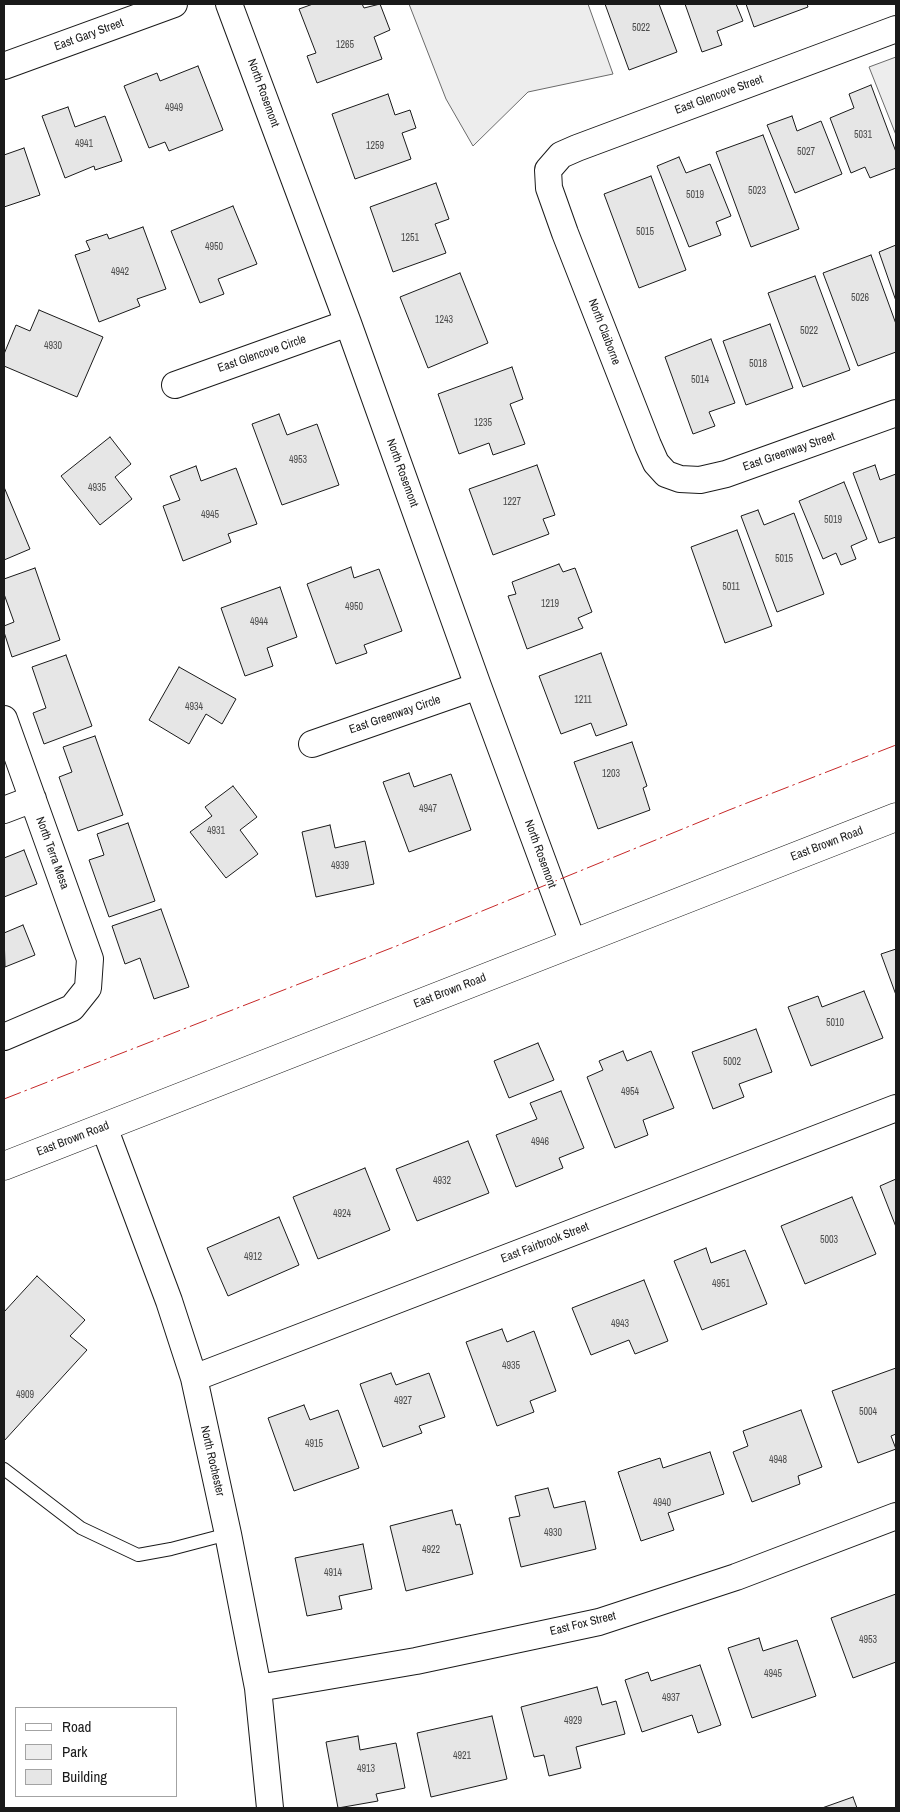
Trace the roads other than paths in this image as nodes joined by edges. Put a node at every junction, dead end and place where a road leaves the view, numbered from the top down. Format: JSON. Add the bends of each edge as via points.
{"nodes":[{"id":1,"x":174,"y":4,"type":"edge"},
{"id":2,"x":230,"y":4,"type":"edge"},
{"id":3,"x":896,"y":29,"type":"edge"},
{"id":4,"x":4,"y":66,"type":"edge"},
{"id":5,"x":548,"y":170,"type":"joint"},
{"id":6,"x":348,"y":323,"type":"junction"},
{"id":7,"x":175,"y":384,"type":"dead end"},
{"id":8,"x":896,"y":413,"type":"edge"},
{"id":9,"x":680,"y":479,"type":"joint"},
{"id":10,"x":478,"y":686,"type":"junction"},
{"id":11,"x":4,"y":719,"type":"edge"},
{"id":12,"x":312,"y":744,"type":"dead end"},
{"id":13,"x":32,"y":799,"type":"junction"},
{"id":14,"x":4,"y":810,"type":"edge"},
{"id":15,"x":896,"y":817,"type":"edge"},
{"id":16,"x":573,"y":943,"type":"junction"},
{"id":17,"x":4,"y":1037,"type":"edge"},
{"id":18,"x":896,"y":1108,"type":"edge"},
{"id":19,"x":104,"y":1127,"type":"junction"},
{"id":20,"x":4,"y":1166,"type":"edge"},
{"id":21,"x":194,"y":1378,"type":"junction"},
{"id":22,"x":4,"y":1469,"type":"edge"},
{"id":23,"x":896,"y":1516,"type":"edge"},
{"id":24,"x":228,"y":1534,"type":"junction"},
{"id":25,"x":258,"y":1688,"type":"junction"},
{"id":26,"x":270,"y":1808,"type":"edge"}],
"edges":[{"from":1,"to":4,"type":"street","name":"East Gary Street"},
{"from":2,"to":6,"type":"street","name":"North Rosemont"},
{"from":3,"to":5,"type":"street","name":"East Glencove Street","via":[[577,148],[560,155]]},
{"from":5,"to":9,"type":"street","name":"North Claiborne","via":[[550,188],[565,233],[648,445],[656,463],[666,474]]},
{"from":6,"to":7,"type":"street","name":"East Glencove Circle"},
{"from":6,"to":10,"type":"street","name":"North Rosemont"},
{"from":8,"to":9,"type":"street","name":"East Greenway Street","via":[[726,474],[700,480]]},
{"from":10,"to":12,"type":"street","name":"East Greenway Circle"},
{"from":10,"to":16,"type":"street","name":"North Rosemont"},
{"from":11,"to":13,"type":"street","name":"North Terra Mesa"},
{"from":13,"to":14,"type":"street"},
{"from":13,"to":17,"type":"street","name":"North Terra Mesa","via":[[90,959],[88,988],[72,1008]]},
{"from":15,"to":16,"type":"main road","name":"East Brown Road"},
{"from":16,"to":19,"type":"main road","name":"East Brown Road"},
{"from":18,"to":21,"type":"street","name":"East Fairbrook Street"},
{"from":19,"to":20,"type":"main road","name":"East Brown Road"},
{"from":19,"to":21,"type":"street","name":"North Rochester"},
{"from":21,"to":24,"type":"street","name":"North Rochester"},
{"from":22,"to":24,"type":"lane","via":[[81,1528],[138,1555]]},
{"from":23,"to":25,"type":"street","name":"East Fox Street","via":[[736,1578],[598,1622],[416,1660]]},
{"from":24,"to":25,"type":"street","name":"North Rochester"},
{"from":25,"to":26,"type":"street","name":"North Rochester"}]}
